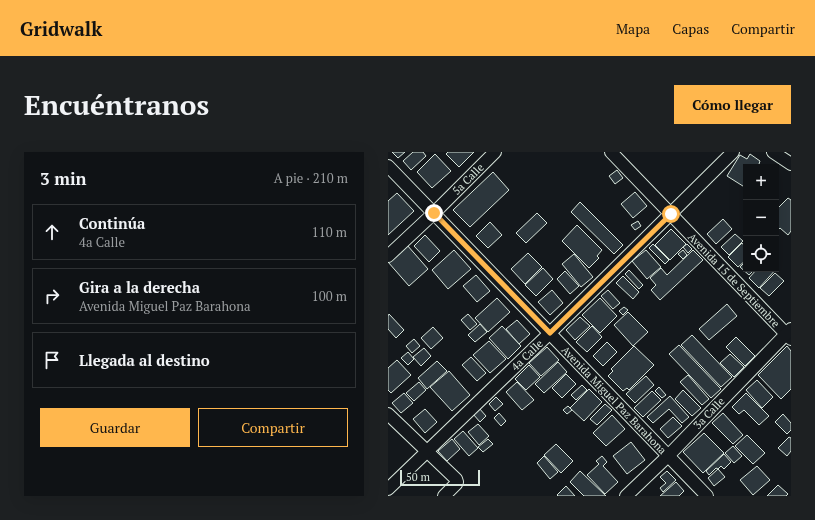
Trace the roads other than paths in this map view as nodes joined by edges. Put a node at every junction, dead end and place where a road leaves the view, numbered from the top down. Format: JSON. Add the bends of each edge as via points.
{"nodes":[{"id":1,"x":495,"y":152,"type":"edge"},
{"id":2,"x":611,"y":152,"type":"edge"},
{"id":3,"x":733,"y":152,"type":"edge"},
{"id":4,"x":773,"y":152,"type":"edge"},
{"id":5,"x":791,"y":164,"type":"edge"},
{"id":6,"x":388,"y":166,"type":"edge"},
{"id":7,"x":434,"y":213,"type":"junction"},
{"id":8,"x":671,"y":214,"type":"junction"},
{"id":9,"x":388,"y":256,"type":"edge"},
{"id":10,"x":550,"y":333,"type":"junction"},
{"id":11,"x":789,"y":334,"type":"edge"},
{"id":12,"x":388,"y":414,"type":"edge"},
{"id":13,"x":428,"y":452,"type":"junction"},
{"id":14,"x":668,"y":456,"type":"junction"},
{"id":15,"x":388,"y":489,"type":"edge"},
{"id":16,"x":444,"y":496,"type":"edge"},
{"id":17,"x":626,"y":496,"type":"edge"},
{"id":18,"x":707,"y":496,"type":"edge"}],
"edges":[{"from":1,"to":7,"type":"street","name":"5a Calle"},
{"from":2,"to":8,"type":"street","name":"Avenida 15 de Septiembre"},
{"from":3,"to":8,"type":"street","name":"4a Calle"},
{"from":4,"to":5,"type":"street"},
{"from":6,"to":7,"type":"street","name":"Avenida Miguel Paz Barahona"},
{"from":7,"to":9,"type":"street","name":"5a Calle"},
{"from":7,"to":10,"type":"street","name":"Avenida Miguel Paz Barahona"},
{"from":8,"to":10,"type":"street","name":"4a Calle"},
{"from":8,"to":11,"type":"street","name":"Avenida 15 de Septiembre"},
{"from":10,"to":13,"type":"street","name":"4a Calle"},
{"from":10,"to":14,"type":"street","name":"Avenida Miguel Paz Barahona"},
{"from":11,"to":14,"type":"street","name":"3a Calle"},
{"from":12,"to":13,"type":"street"},
{"from":13,"to":15,"type":"street","name":"4a Calle"},
{"from":13,"to":16,"type":"street","via":[[457,482]]},
{"from":14,"to":17,"type":"street","name":"3a Calle"},
{"from":14,"to":18,"type":"street","name":"Avenida Miguel Paz Barahona"}]}
